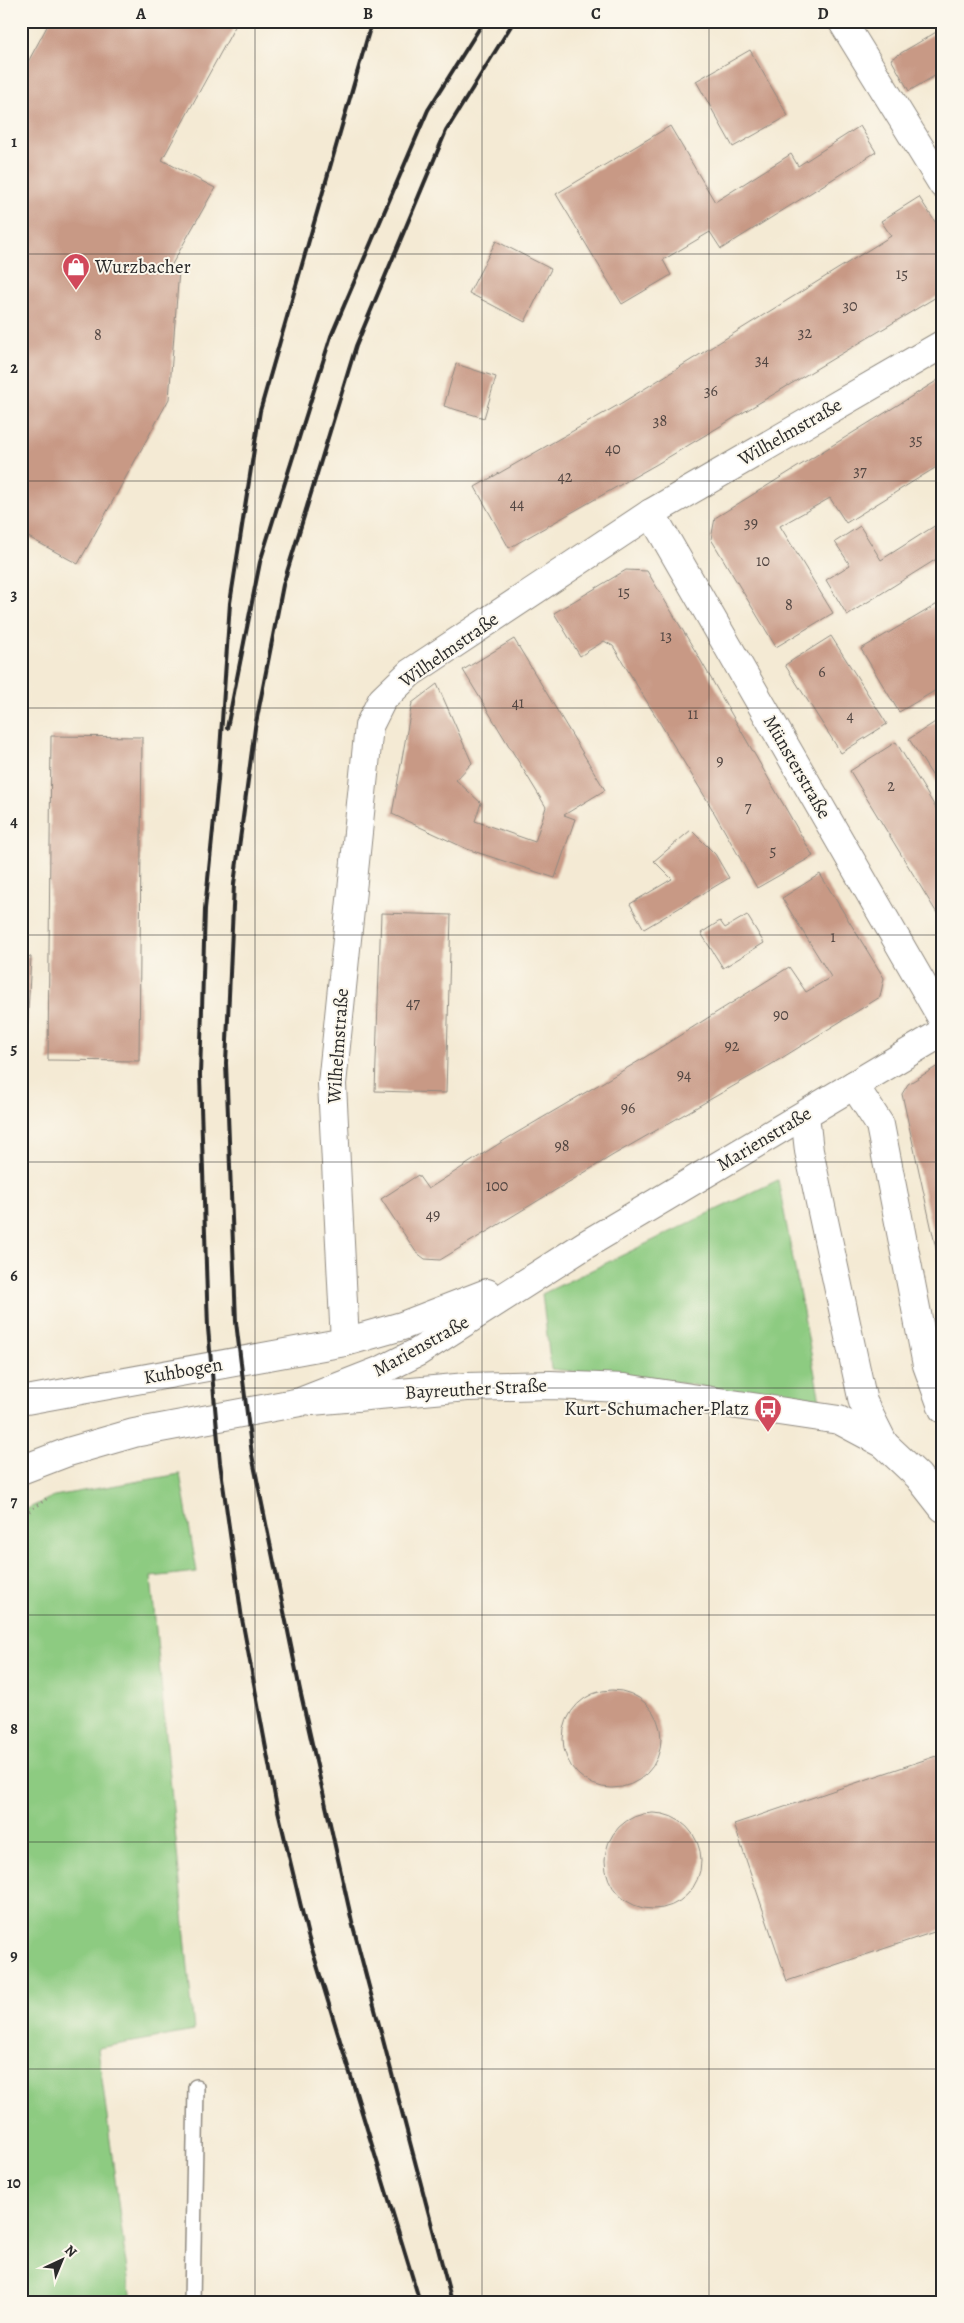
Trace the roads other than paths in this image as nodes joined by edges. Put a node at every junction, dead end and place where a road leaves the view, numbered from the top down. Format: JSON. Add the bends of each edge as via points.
{"nodes":[{"id":1,"x":842,"y":21,"type":"edge"},
{"id":2,"x":943,"y":185,"type":"edge"},
{"id":3,"x":943,"y":344,"type":"edge"},
{"id":4,"x":651,"y":513,"type":"junction"},
{"id":5,"x":943,"y":1020,"type":"edge"},
{"id":6,"x":943,"y":1032,"type":"edge"},
{"id":7,"x":854,"y":1085,"type":"junction"},
{"id":8,"x":805,"y":1115,"type":"junction"},
{"id":9,"x":585,"y":1245,"type":"junction"},
{"id":10,"x":345,"y":1342,"type":"junction"},
{"id":11,"x":21,"y":1401,"type":"edge"},
{"id":12,"x":300,"y":1402,"type":"junction"},
{"id":13,"x":942,"y":1409,"type":"edge"},
{"id":14,"x":884,"y":1444,"type":"junction"},
{"id":15,"x":22,"y":1469,"type":"edge"},
{"id":16,"x":943,"y":1508,"type":"edge"},
{"id":17,"x":196,"y":2088,"type":"dead end"},
{"id":18,"x":192,"y":2302,"type":"edge"}],
"edges":[{"from":1,"to":2,"type":"street"},
{"from":3,"to":4,"type":"street","name":"Wilhelmstraße"},
{"from":4,"to":5,"type":"street","name":"Münsterstraße"},
{"from":4,"to":10,"type":"street","name":"Wilhelmstraße","via":[[410,673],[382,700],[369,726],[332,1084]]},
{"from":6,"to":7,"type":"street","name":"Marienstraße"},
{"from":7,"to":8,"type":"street","name":"Marienstraße"},
{"from":7,"to":13,"type":"street","via":[[880,1125],[927,1364]]},
{"from":8,"to":9,"type":"street","name":"Marienstraße"},
{"from":8,"to":14,"type":"street","via":[[809,1151],[863,1402]]},
{"from":9,"to":10,"type":"street","name":"Marienstraße","via":[[475,1299],[402,1326]]},
{"from":9,"to":12,"type":"street","name":"Marienstraße","via":[[418,1352],[342,1387]]},
{"from":10,"to":11,"type":"street","name":"Kuhbogen"},
{"from":12,"to":14,"type":"street","name":"Bayreuther Straße","via":[[467,1387],[550,1385],[624,1388],[839,1420]]},
{"from":12,"to":15,"type":"street","via":[[134,1433]]},
{"from":14,"to":16,"type":"street","via":[[918,1476]]},
{"from":17,"to":18,"type":"lane"}]}
